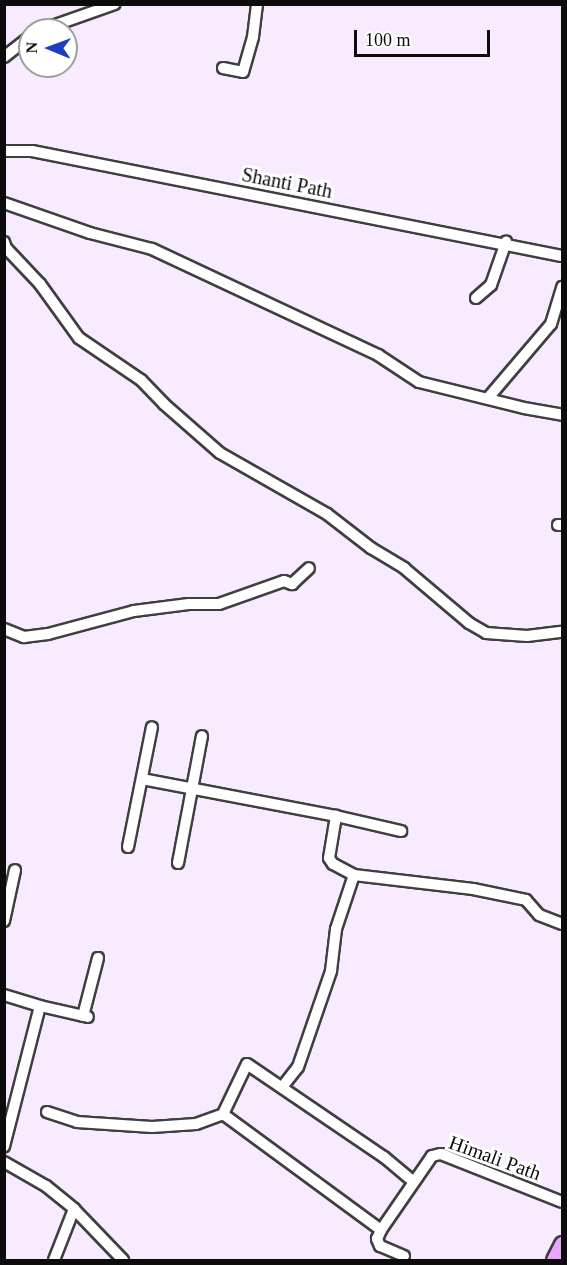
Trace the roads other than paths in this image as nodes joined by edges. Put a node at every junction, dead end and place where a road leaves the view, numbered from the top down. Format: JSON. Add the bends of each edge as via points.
{"nodes":[{"id":1,"x":115,"y":4,"type":"edge"},
{"id":2,"x":257,"y":4,"type":"edge"},
{"id":3,"x":75,"y":18,"type":"edge"},
{"id":4,"x":18,"y":46,"type":"edge"},
{"id":5,"x":4,"y":57,"type":"edge"},
{"id":6,"x":223,"y":68,"type":"dead end"},
{"id":7,"x":4,"y":151,"type":"edge"},
{"id":8,"x":4,"y":203,"type":"edge"},
{"id":9,"x":506,"y":242,"type":"junction"},
{"id":10,"x":5,"y":246,"type":"edge"},
{"id":11,"x":562,"y":256,"type":"edge"},
{"id":12,"x":562,"y":287,"type":"edge"},
{"id":13,"x":476,"y":298,"type":"dead end"},
{"id":14,"x":488,"y":398,"type":"junction"},
{"id":15,"x":562,"y":415,"type":"edge"},
{"id":16,"x":309,"y":568,"type":"dead end"},
{"id":17,"x":4,"y":629,"type":"edge"},
{"id":18,"x":562,"y":632,"type":"edge"},
{"id":19,"x":152,"y":727,"type":"dead end"},
{"id":20,"x":201,"y":736,"type":"dead end"},
{"id":21,"x":142,"y":779,"type":"junction"},
{"id":22,"x":193,"y":790,"type":"junction"},
{"id":23,"x":336,"y":816,"type":"junction"},
{"id":24,"x":401,"y":831,"type":"dead end"},
{"id":25,"x":129,"y":847,"type":"dead end"},
{"id":26,"x":178,"y":863,"type":"dead end"},
{"id":27,"x":15,"y":870,"type":"dead end"},
{"id":28,"x":354,"y":875,"type":"junction"},
{"id":29,"x":4,"y":921,"type":"edge"},
{"id":30,"x":562,"y":924,"type":"edge"},
{"id":31,"x":98,"y":958,"type":"dead end"},
{"id":32,"x":4,"y":995,"type":"edge"},
{"id":33,"x":40,"y":1006,"type":"junction"},
{"id":34,"x":283,"y":1086,"type":"junction"},
{"id":35,"x":47,"y":1112,"type":"dead end"},
{"id":36,"x":224,"y":1114,"type":"junction"},
{"id":37,"x":4,"y":1146,"type":"edge"},
{"id":38,"x":4,"y":1162,"type":"edge"},
{"id":39,"x":413,"y":1181,"type":"junction"},
{"id":40,"x":562,"y":1202,"type":"edge"},
{"id":41,"x":74,"y":1209,"type":"junction"},
{"id":42,"x":381,"y":1230,"type":"junction"},
{"id":43,"x":562,"y":1244,"type":"edge"},
{"id":44,"x":404,"y":1256,"type":"dead end"},
{"id":45,"x":54,"y":1260,"type":"edge"},
{"id":46,"x":123,"y":1260,"type":"edge"},
{"id":47,"x":554,"y":1260,"type":"edge"}],
"edges":[{"from":1,"to":3,"type":"street"},
{"from":2,"to":6,"type":"street","via":[[243,72]]},
{"from":4,"to":5,"type":"street"},
{"from":7,"to":9,"type":"street","name":"Shanti Path","via":[[32,151],[297,205]]},
{"from":8,"to":14,"type":"street","via":[[90,233],[152,249],[378,355],[419,382]]},
{"from":9,"to":11,"type":"street","name":"Shanti Path"},
{"from":9,"to":13,"type":"street","via":[[491,285]]},
{"from":10,"to":18,"type":"street","via":[[40,284],[79,338],[141,380],[220,453],[327,514],[486,633],[527,636]]},
{"from":12,"to":14,"type":"street","via":[[551,324]]},
{"from":14,"to":15,"type":"street"},
{"from":16,"to":17,"type":"street","via":[[292,584],[284,581],[219,604],[134,611],[24,637]]},
{"from":19,"to":21,"type":"street"},
{"from":20,"to":22,"type":"street"},
{"from":21,"to":22,"type":"street"},
{"from":21,"to":25,"type":"street"},
{"from":22,"to":23,"type":"street"},
{"from":22,"to":26,"type":"street"},
{"from":23,"to":24,"type":"street"},
{"from":23,"to":28,"type":"street","via":[[329,858]]},
{"from":27,"to":29,"type":"street"},
{"from":28,"to":30,"type":"street","via":[[473,889],[526,900],[539,915]]},
{"from":28,"to":34,"type":"street","via":[[336,930],[332,971],[298,1067]]},
{"from":31,"to":33,"type":"street","via":[[85,1017]]},
{"from":32,"to":33,"type":"street"},
{"from":33,"to":37,"type":"street"},
{"from":34,"to":36,"type":"street","via":[[247,1064]]},
{"from":34,"to":39,"type":"street"},
{"from":35,"to":36,"type":"street","via":[[77,1122],[152,1127],[196,1124]]},
{"from":36,"to":42,"type":"street"},
{"from":38,"to":41,"type":"street","via":[[46,1186]]},
{"from":39,"to":40,"type":"street","name":"Himali Path","via":[[432,1156],[441,1154]]},
{"from":39,"to":42,"type":"street","name":"Himali Path"},
{"from":41,"to":45,"type":"street"},
{"from":41,"to":46,"type":"street"},
{"from":42,"to":44,"type":"street","via":[[377,1239],[380,1246]]},
{"from":43,"to":47,"type":"street"}]}
